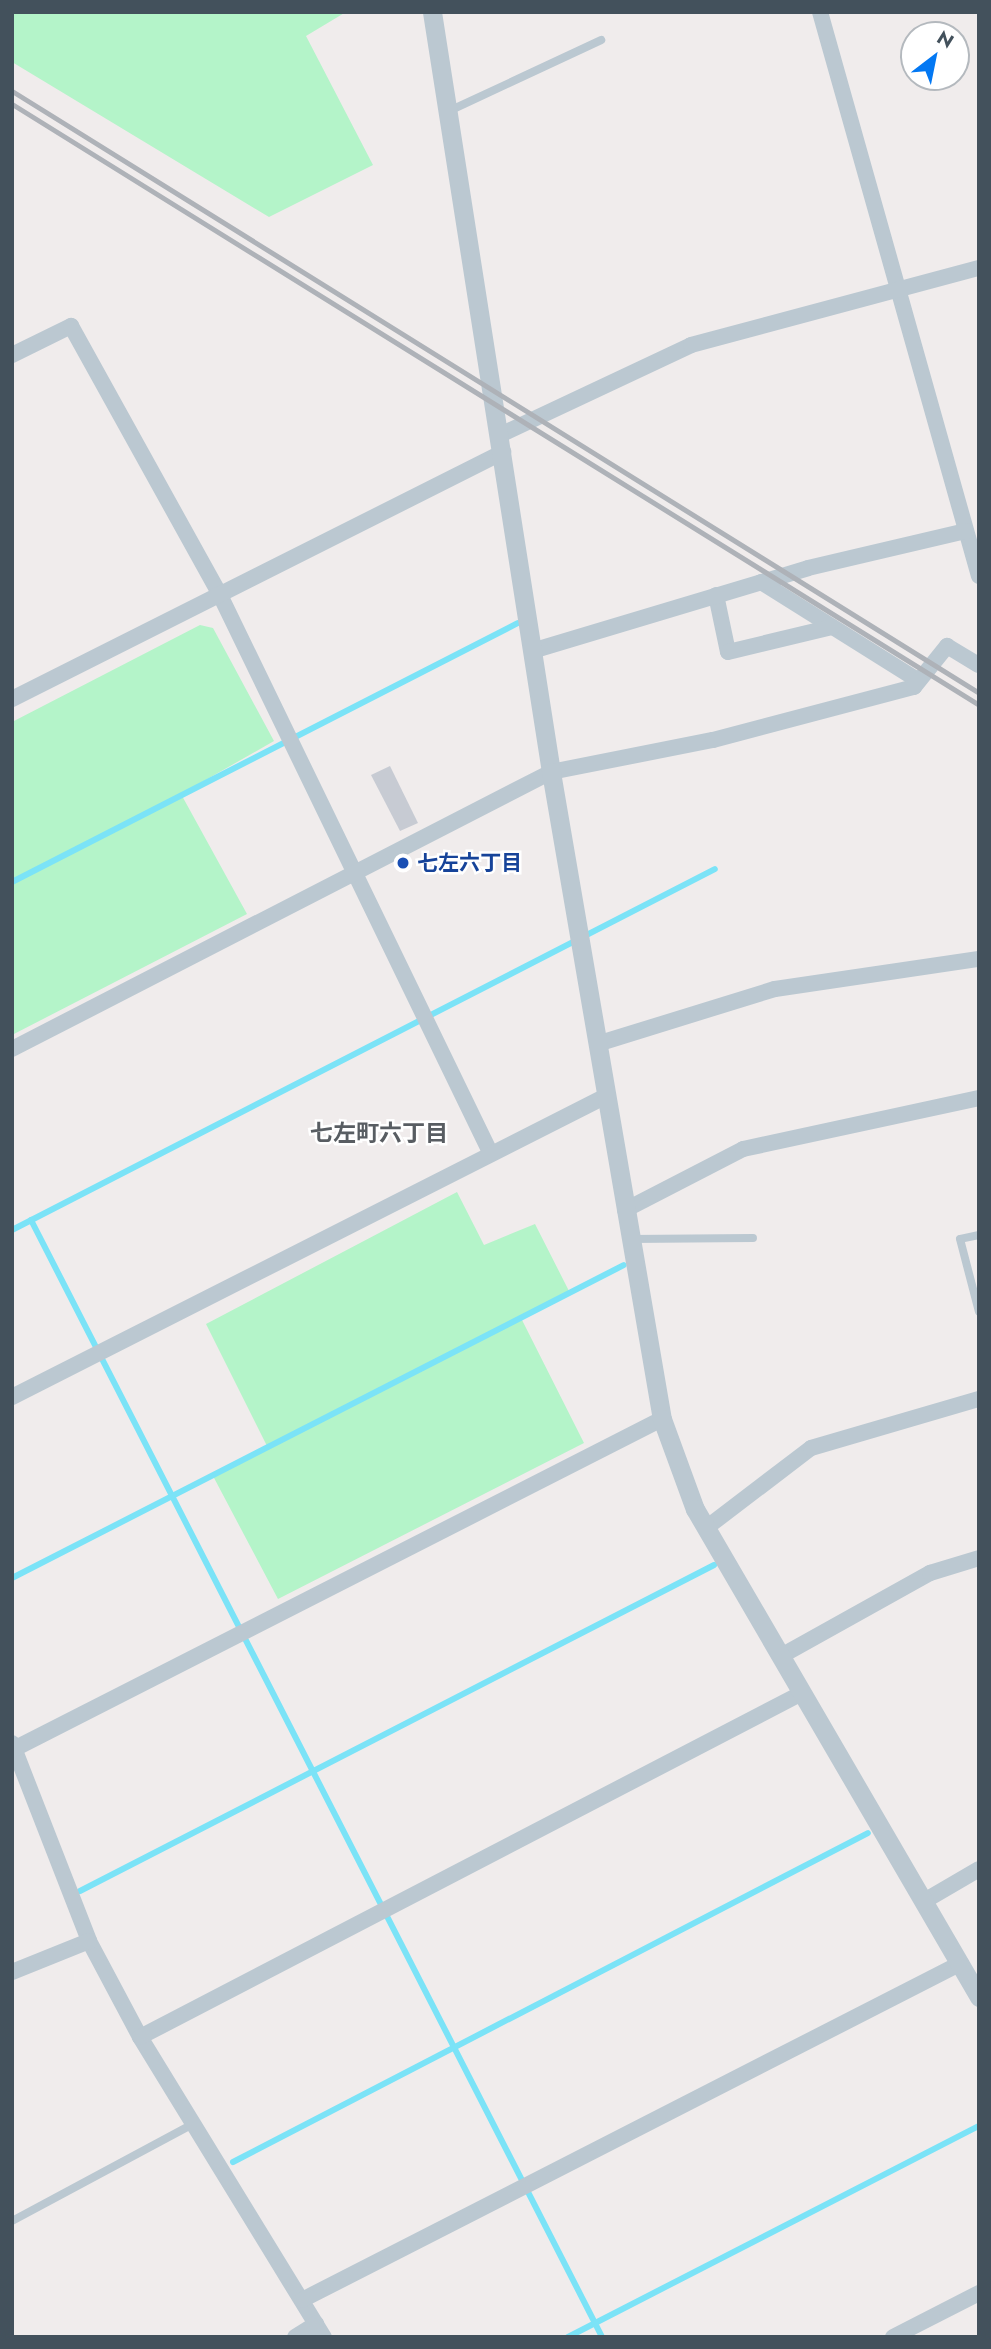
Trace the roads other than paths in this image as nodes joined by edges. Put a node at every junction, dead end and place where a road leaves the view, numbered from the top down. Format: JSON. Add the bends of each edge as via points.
{"nodes":[{"id":1,"x":432,"y":12,"type":"edge"},
{"id":2,"x":821,"y":12,"type":"edge"},
{"id":3,"x":601,"y":40,"type":"dead end"},
{"id":4,"x":449,"y":111,"type":"junction"},
{"id":5,"x":979,"y":268,"type":"edge"},
{"id":6,"x":899,"y":290,"type":"junction"},
{"id":7,"x":12,"y":355,"type":"edge"},
{"id":8,"x":502,"y":444,"type":"junction"},
{"id":9,"x":966,"y":531,"type":"junction"},
{"id":10,"x":979,"y":576,"type":"edge"},
{"id":11,"x":761,"y":582,"type":"junction"},
{"id":12,"x":219,"y":595,"type":"junction"},
{"id":13,"x":716,"y":595,"type":"junction"},
{"id":14,"x":832,"y":627,"type":"junction"},
{"id":15,"x":532,"y":651,"type":"junction"},
{"id":16,"x":979,"y":665,"type":"edge"},
{"id":17,"x":919,"y":681,"type":"junction"},
{"id":18,"x":12,"y":699,"type":"edge"},
{"id":19,"x":551,"y":772,"type":"junction"},
{"id":20,"x":357,"y":873,"type":"junction"},
{"id":21,"x":979,"y":959,"type":"edge"},
{"id":22,"x":597,"y":1044,"type":"junction"},
{"id":23,"x":12,"y":1049,"type":"edge"},
{"id":24,"x":606,"y":1096,"type":"junction"},
{"id":25,"x":979,"y":1098,"type":"edge"},
{"id":26,"x":490,"y":1152,"type":"junction"},
{"id":27,"x":625,"y":1210,"type":"junction"},
{"id":28,"x":979,"y":1235,"type":"edge"},
{"id":29,"x":753,"y":1238,"type":"dead end"},
{"id":30,"x":630,"y":1239,"type":"junction"},
{"id":31,"x":979,"y":1312,"type":"edge"},
{"id":32,"x":12,"y":1397,"type":"edge"},
{"id":33,"x":979,"y":1399,"type":"edge"},
{"id":34,"x":662,"y":1419,"type":"junction"},
{"id":35,"x":706,"y":1528,"type":"junction"},
{"id":36,"x":979,"y":1558,"type":"edge"},
{"id":37,"x":781,"y":1656,"type":"junction"},
{"id":38,"x":802,"y":1693,"type":"junction"},
{"id":39,"x":13,"y":1747,"type":"edge"},
{"id":40,"x":979,"y":1870,"type":"edge"},
{"id":41,"x":926,"y":1900,"type":"junction"},
{"id":42,"x":89,"y":1941,"type":"junction"},
{"id":43,"x":961,"y":1964,"type":"junction"},
{"id":44,"x":12,"y":1972,"type":"edge"},
{"id":45,"x":979,"y":1997,"type":"edge"},
{"id":46,"x":140,"y":2037,"type":"junction"},
{"id":47,"x":193,"y":2124,"type":"junction"},
{"id":48,"x":12,"y":2221,"type":"edge"},
{"id":49,"x":979,"y":2293,"type":"edge"},
{"id":50,"x":302,"y":2300,"type":"junction"},
{"id":51,"x":320,"y":2330,"type":"edge"},
{"id":52,"x":295,"y":2337,"type":"edge"},
{"id":53,"x":892,"y":2337,"type":"edge"}],
"edges":[{"from":1,"to":4,"type":"street"},
{"from":2,"to":6,"type":"street"},
{"from":3,"to":4,"type":"lane"},
{"from":4,"to":8,"type":"street"},
{"from":5,"to":6,"type":"street"},
{"from":6,"to":8,"type":"street","via":[[691,345]]},
{"from":6,"to":9,"type":"street"},
{"from":7,"to":12,"type":"street","via":[[71,326]]},
{"from":8,"to":12,"type":"street"},
{"from":8,"to":15,"type":"street"},
{"from":9,"to":10,"type":"street"},
{"from":9,"to":11,"type":"street"},
{"from":11,"to":13,"type":"street"},
{"from":11,"to":14,"type":"street"},
{"from":12,"to":18,"type":"street"},
{"from":12,"to":20,"type":"street"},
{"from":13,"to":14,"type":"street","via":[[728,652]]},
{"from":13,"to":15,"type":"street"},
{"from":14,"to":17,"type":"street"},
{"from":15,"to":19,"type":"street"},
{"from":16,"to":17,"type":"street","via":[[947,646]]},
{"from":17,"to":19,"type":"street","via":[[914,687],[713,740]]},
{"from":19,"to":20,"type":"street"},
{"from":19,"to":22,"type":"street"},
{"from":20,"to":23,"type":"street"},
{"from":20,"to":26,"type":"street"},
{"from":21,"to":22,"type":"street","via":[[775,989]]},
{"from":22,"to":24,"type":"street"},
{"from":24,"to":26,"type":"street"},
{"from":24,"to":27,"type":"street"},
{"from":25,"to":27,"type":"street","via":[[743,1149]]},
{"from":26,"to":32,"type":"street"},
{"from":27,"to":30,"type":"street"},
{"from":28,"to":31,"type":"lane","via":[[960,1239]]},
{"from":29,"to":30,"type":"lane"},
{"from":30,"to":34,"type":"street"},
{"from":33,"to":35,"type":"street","via":[[811,1448]]},
{"from":34,"to":35,"type":"street"},
{"from":34,"to":39,"type":"street"},
{"from":35,"to":37,"type":"street"},
{"from":36,"to":37,"type":"street","via":[[930,1573]]},
{"from":37,"to":38,"type":"street"},
{"from":38,"to":41,"type":"street"},
{"from":38,"to":46,"type":"street"},
{"from":39,"to":42,"type":"street"},
{"from":40,"to":41,"type":"street"},
{"from":41,"to":43,"type":"street"},
{"from":42,"to":44,"type":"street"},
{"from":42,"to":46,"type":"street"},
{"from":43,"to":45,"type":"street"},
{"from":43,"to":50,"type":"street"},
{"from":46,"to":47,"type":"street"},
{"from":47,"to":48,"type":"lane"},
{"from":47,"to":50,"type":"street"},
{"from":49,"to":53,"type":"street"},
{"from":50,"to":51,"type":"street"},
{"from":51,"to":52,"type":"street"}]}
